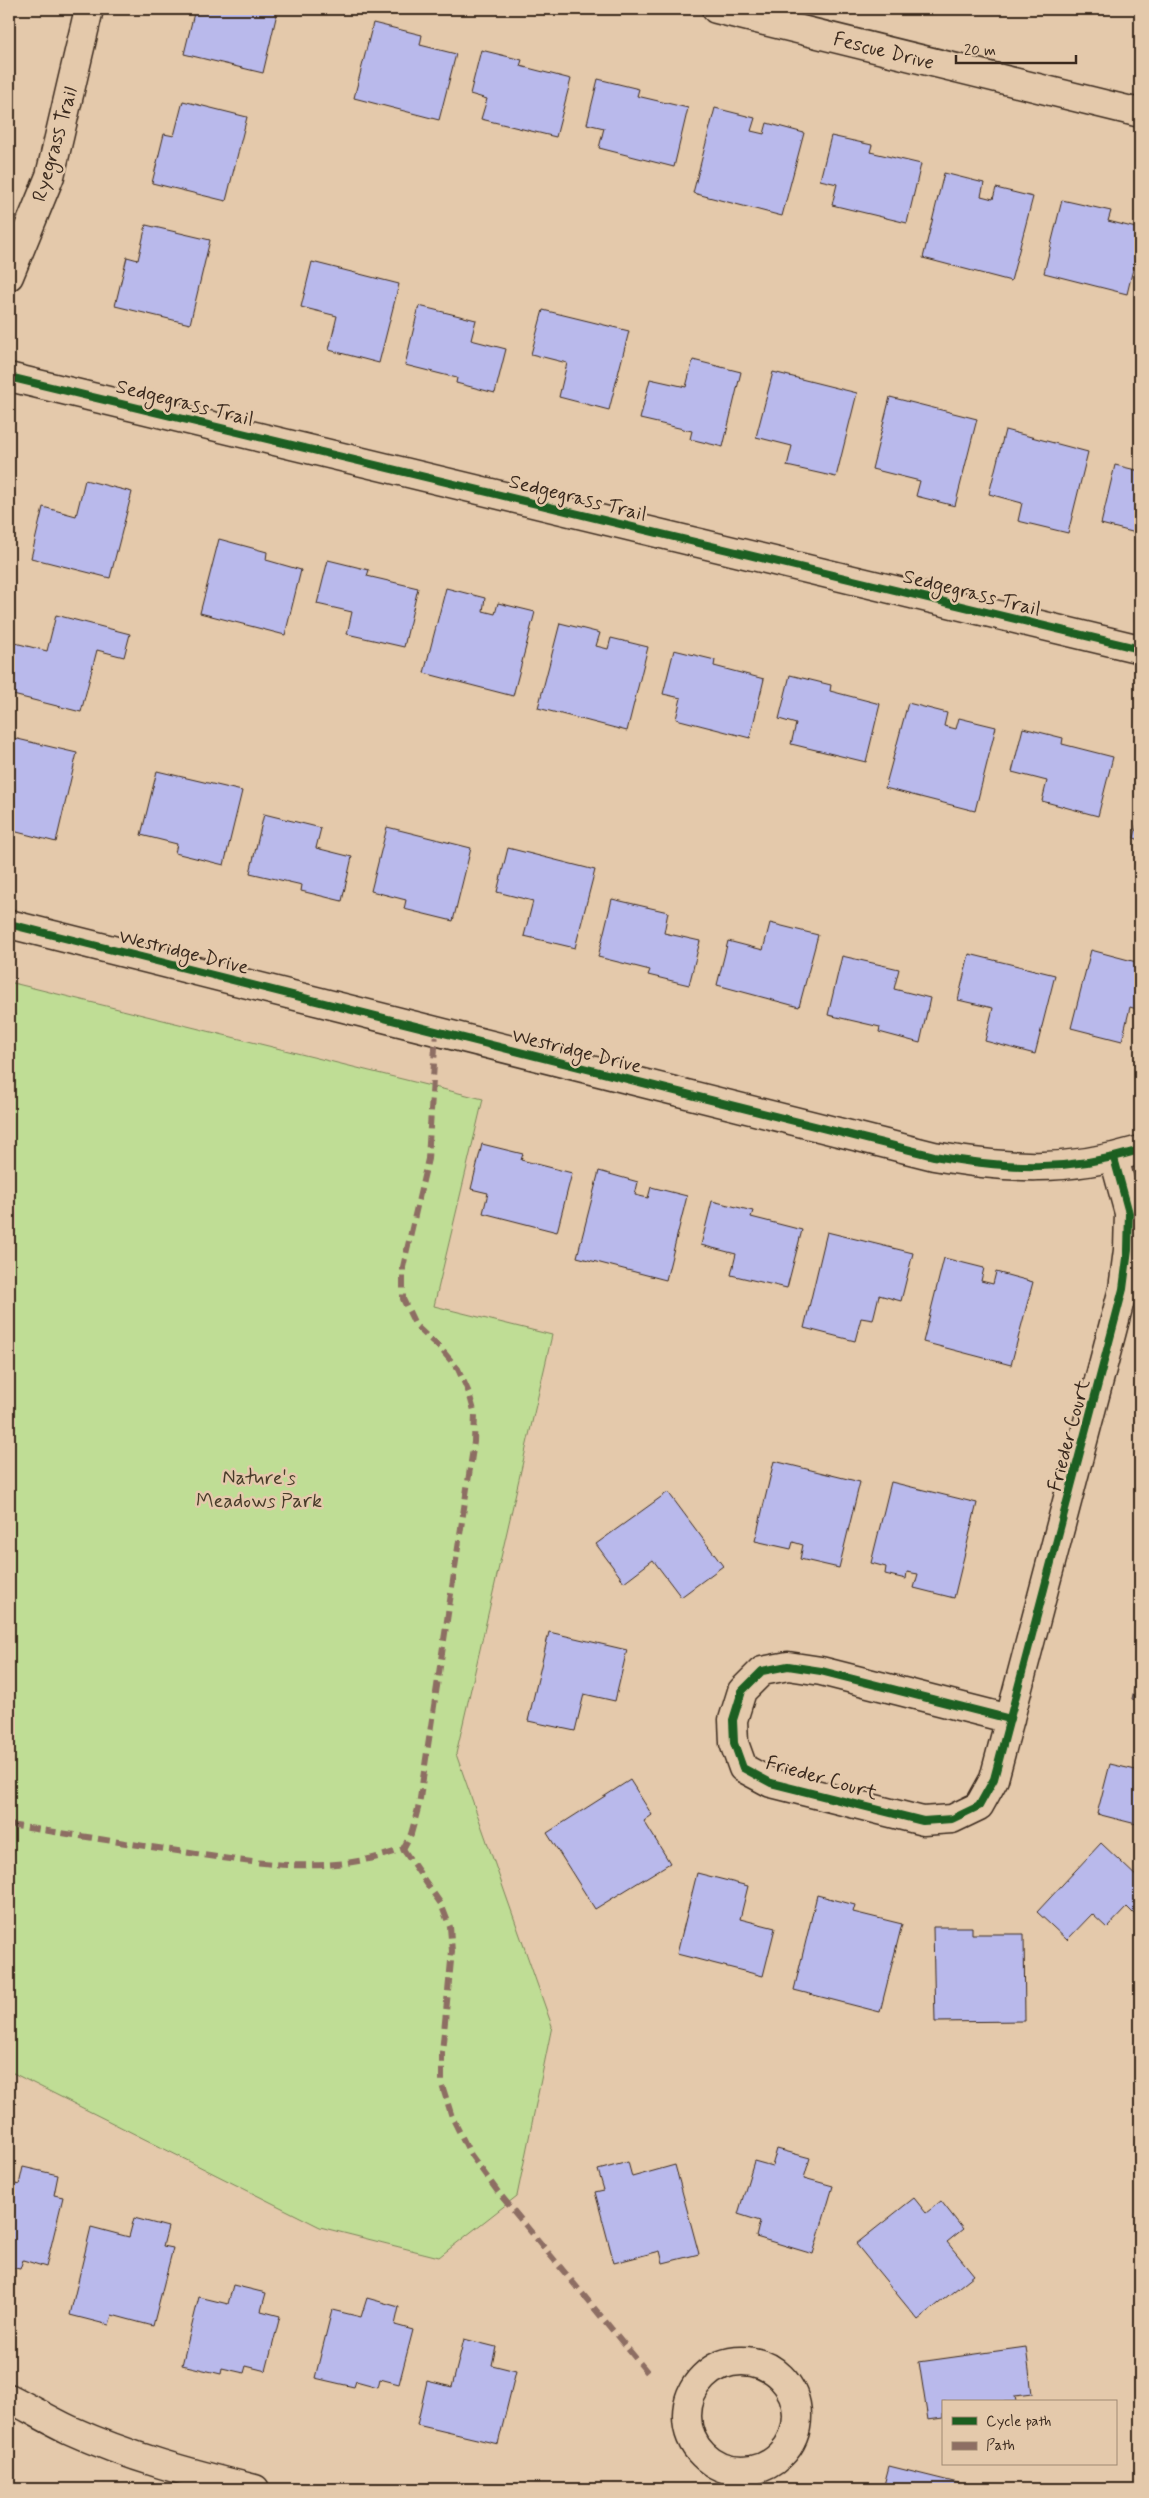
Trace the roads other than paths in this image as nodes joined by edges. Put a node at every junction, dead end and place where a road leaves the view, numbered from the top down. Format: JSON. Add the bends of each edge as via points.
{"nodes":[{"id":1,"x":89,"y":9,"type":"edge"},
{"id":2,"x":716,"y":9,"type":"edge"},
{"id":3,"x":1140,"y":113,"type":"edge"},
{"id":4,"x":9,"y":276,"type":"edge"},
{"id":5,"x":9,"y":377,"type":"edge"},
{"id":6,"x":1140,"y":649,"type":"edge"},
{"id":7,"x":9,"y":924,"type":"edge"},
{"id":8,"x":1140,"y":1150,"type":"edge"},
{"id":9,"x":1114,"y":1158,"type":"junction"},
{"id":10,"x":1010,"y":1719,"type":"junction"},
{"id":11,"x":9,"y":2398,"type":"edge"},
{"id":12,"x":726,"y":2479,"type":"edge"},
{"id":13,"x":255,"y":2489,"type":"edge"}],
"edges":[{"from":1,"to":4,"type":"street","name":"Ryegrass Trail","via":[[50,176]]},
{"from":2,"to":3,"type":"street","name":"Fescue Drive"},
{"from":5,"to":6,"type":"street","name":"Sedgegrass Trail"},
{"from":7,"to":9,"type":"street","name":"Westridge Drive","via":[[934,1156],[986,1165],[1039,1168]]},
{"from":8,"to":9,"type":"street","name":"Westridge Drive"},
{"from":9,"to":10,"type":"street","name":"Frieder Court","via":[[1129,1213],[1123,1289]]},
{"from":10,"to":10,"type":"street","name":"Frieder Court","via":[[994,1779],[979,1806],[952,1819],[923,1821],[771,1783],[743,1768],[734,1743],[734,1720],[742,1691],[762,1671],[788,1666],[821,1671]]},
{"from":11,"to":13,"type":"street","via":[[70,2430],[128,2452],[197,2475]]},
{"from":12,"to":12,"type":"street","via":[[765,2467],[792,2442],[797,2424],[797,2405],[790,2387],[778,2373],[762,2364],[743,2360],[725,2362],[708,2371],[695,2385],[687,2402],[690,2436],[698,2451]]}]}
